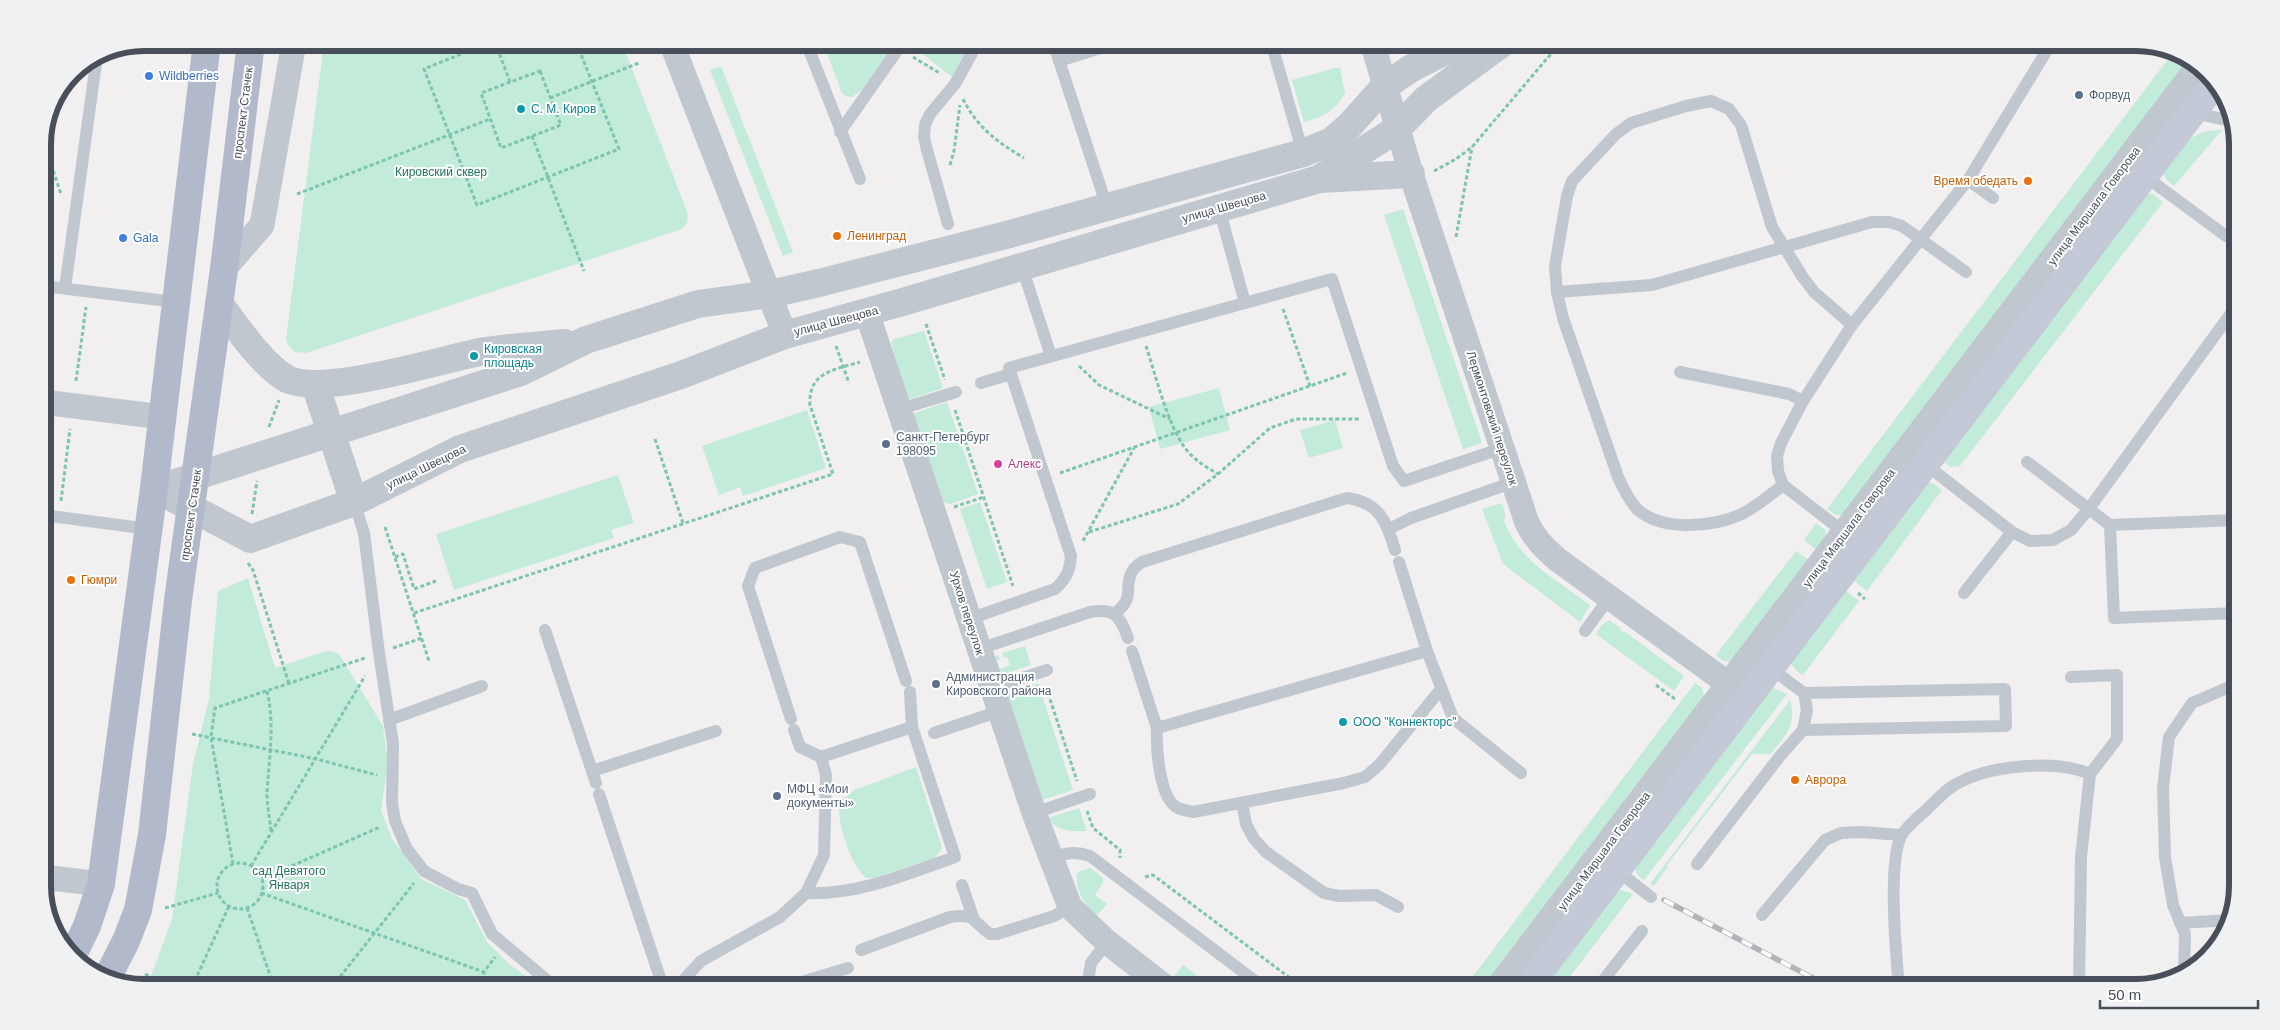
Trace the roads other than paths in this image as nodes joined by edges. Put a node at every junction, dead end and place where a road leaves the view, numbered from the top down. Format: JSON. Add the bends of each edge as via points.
{"nodes":[{"id":1,"x":206,"y":51,"type":"edge"},
{"id":2,"x":250,"y":51,"type":"edge"},
{"id":3,"x":292,"y":51,"type":"edge"},
{"id":4,"x":674,"y":51,"type":"edge"},
{"id":5,"x":809,"y":51,"type":"edge"},
{"id":6,"x":897,"y":51,"type":"edge"},
{"id":7,"x":972,"y":51,"type":"edge"},
{"id":8,"x":1056,"y":51,"type":"edge"},
{"id":9,"x":1091,"y":51,"type":"edge"},
{"id":10,"x":1274,"y":51,"type":"edge"},
{"id":11,"x":1374,"y":51,"type":"edge"},
{"id":12,"x":1445,"y":51,"type":"edge"},
{"id":13,"x":1492,"y":51,"type":"edge"},
{"id":14,"x":2047,"y":51,"type":"edge"},
{"id":15,"x":1059,"y":61,"type":"junction"},
{"id":16,"x":96,"y":65,"type":"edge"},
{"id":17,"x":2196,"y":73,"type":"edge"},
{"id":18,"x":1384,"y":87,"type":"junction"},
{"id":19,"x":2211,"y":89,"type":"edge"},
{"id":20,"x":2193,"y":113,"type":"junction"},
{"id":21,"x":2225,"y":120,"type":"edge"},
{"id":22,"x":1396,"y":129,"type":"junction"},
{"id":23,"x":840,"y":132,"type":"junction"},
{"id":24,"x":1303,"y":153,"type":"junction"},
{"id":25,"x":2136,"y":170,"type":"junction"},
{"id":26,"x":1420,"y":174,"type":"junction"},
{"id":27,"x":860,"y":179,"type":"dead end"},
{"id":28,"x":1318,"y":179,"type":"junction"},
{"id":29,"x":1968,"y":180,"type":"junction"},
{"id":30,"x":1993,"y":198,"type":"dead end"},
{"id":31,"x":1107,"y":207,"type":"junction"},
{"id":32,"x":1219,"y":208,"type":"junction"},
{"id":33,"x":948,"y":224,"type":"dead end"},
{"id":34,"x":2226,"y":236,"type":"dead end"},
{"id":35,"x":1921,"y":238,"type":"junction"},
{"id":36,"x":1784,"y":247,"type":"junction"},
{"id":37,"x":1022,"y":267,"type":"junction"},
{"id":38,"x":224,"y":269,"type":"junction"},
{"id":39,"x":1966,"y":272,"type":"dead end"},
{"id":40,"x":51,"y":287,"type":"edge"},
{"id":41,"x":66,"y":288,"type":"junction"},
{"id":42,"x":1557,"y":292,"type":"junction"},
{"id":43,"x":770,"y":294,"type":"junction"},
{"id":44,"x":176,"y":302,"type":"junction"},
{"id":45,"x":218,"y":303,"type":"junction"},
{"id":46,"x":1245,"y":303,"type":"junction"},
{"id":47,"x":868,"y":313,"type":"junction"},
{"id":48,"x":2229,"y":316,"type":"edge"},
{"id":49,"x":1852,"y":325,"type":"junction"},
{"id":50,"x":785,"y":335,"type":"junction"},
{"id":51,"x":586,"y":340,"type":"junction"},
{"id":52,"x":1051,"y":356,"type":"junction"},
{"id":53,"x":1680,"y":372,"type":"dead end"},
{"id":54,"x":1011,"y":374,"type":"junction"},
{"id":55,"x":315,"y":384,"type":"junction"},
{"id":56,"x":981,"y":384,"type":"dead end"},
{"id":57,"x":953,"y":393,"type":"road end"},
{"id":58,"x":1803,"y":401,"type":"junction"},
{"id":59,"x":51,"y":403,"type":"edge"},
{"id":60,"x":900,"y":409,"type":"junction"},
{"id":61,"x":162,"y":418,"type":"junction"},
{"id":62,"x":331,"y":433,"type":"junction"},
{"id":63,"x":1503,"y":448,"type":"junction"},
{"id":64,"x":1917,"y":458,"type":"junction"},
{"id":65,"x":2027,"y":462,"type":"dead end"},
{"id":66,"x":196,"y":477,"type":"junction"},
{"id":67,"x":1514,"y":482,"type":"junction"},
{"id":68,"x":1783,"y":485,"type":"junction"},
{"id":69,"x":154,"y":488,"type":"junction"},
{"id":70,"x":354,"y":502,"type":"junction"},
{"id":71,"x":192,"y":506,"type":"junction"},
{"id":72,"x":2088,"y":510,"type":"junction"},
{"id":73,"x":51,"y":516,"type":"edge"},
{"id":74,"x":2229,"y":520,"type":"edge"},
{"id":75,"x":2110,"y":525,"type":"junction"},
{"id":76,"x":149,"y":529,"type":"junction"},
{"id":77,"x":1389,"y":529,"type":"junction"},
{"id":78,"x":2012,"y":532,"type":"junction"},
{"id":79,"x":1845,"y":534,"type":"junction"},
{"id":80,"x":1964,"y":593,"type":"dead end"},
{"id":81,"x":1610,"y":598,"type":"junction"},
{"id":82,"x":1116,"y":613,"type":"junction"},
{"id":83,"x":2229,"y":613,"type":"edge"},
{"id":84,"x":969,"y":619,"type":"junction"},
{"id":85,"x":545,"y":630,"type":"dead end"},
{"id":86,"x":1585,"y":631,"type":"dead end"},
{"id":87,"x":1128,"y":638,"type":"dead end"},
{"id":88,"x":979,"y":649,"type":"junction"},
{"id":89,"x":1427,"y":650,"type":"junction"},
{"id":90,"x":1132,"y":651,"type":"dead end"},
{"id":91,"x":1762,"y":662,"type":"junction"},
{"id":92,"x":1044,"y":671,"type":"road end"},
{"id":93,"x":2070,"y":677,"type":"dead end"},
{"id":94,"x":482,"y":686,"type":"dead end"},
{"id":95,"x":992,"y":688,"type":"junction"},
{"id":96,"x":2229,"y":688,"type":"edge"},
{"id":97,"x":1441,"y":690,"type":"junction"},
{"id":98,"x":1739,"y":692,"type":"junction"},
{"id":99,"x":1804,"y":693,"type":"junction"},
{"id":100,"x":1000,"y":711,"type":"junction"},
{"id":101,"x":389,"y":720,"type":"junction"},
{"id":102,"x":912,"y":727,"type":"junction"},
{"id":103,"x":1157,"y":728,"type":"junction"},
{"id":104,"x":1803,"y":730,"type":"junction"},
{"id":105,"x":716,"y":731,"type":"dead end"},
{"id":106,"x":934,"y":733,"type":"dead end"},
{"id":107,"x":821,"y":758,"type":"junction"},
{"id":108,"x":1521,"y":773,"type":"dead end"},
{"id":109,"x":2090,"y":774,"type":"junction"},
{"id":110,"x":596,"y":782,"type":"junction"},
{"id":111,"x":1086,"y":796,"type":"road end"},
{"id":112,"x":1242,"y":803,"type":"junction"},
{"id":113,"x":1034,"y":813,"type":"junction"},
{"id":114,"x":1901,"y":835,"type":"junction"},
{"id":115,"x":1052,"y":858,"type":"junction"},
{"id":116,"x":1608,"y":864,"type":"junction"},
{"id":117,"x":1697,"y":864,"type":"dead end"},
{"id":118,"x":51,"y":878,"type":"edge"},
{"id":119,"x":101,"y":884,"type":"junction"},
{"id":120,"x":962,"y":885,"type":"dead end"},
{"id":121,"x":806,"y":893,"type":"junction"},
{"id":122,"x":1651,"y":897,"type":"dead end"},
{"id":123,"x":1398,"y":907,"type":"dead end"},
{"id":124,"x":1070,"y":908,"type":"junction"},
{"id":125,"x":1762,"y":915,"type":"dead end"},
{"id":126,"x":973,"y":917,"type":"junction"},
{"id":127,"x":2222,"y":920,"type":"edge"},
{"id":128,"x":2180,"y":922,"type":"junction"},
{"id":129,"x":1642,"y":931,"type":"dead end"},
{"id":130,"x":1107,"y":942,"type":"junction"},
{"id":131,"x":75,"y":949,"type":"edge"},
{"id":132,"x":861,"y":950,"type":"dead end"},
{"id":133,"x":2184,"y":965,"type":"edge"},
{"id":134,"x":848,"y":968,"type":"dead end"},
{"id":135,"x":110,"y":972,"type":"edge"},
{"id":136,"x":545,"y":979,"type":"edge"},
{"id":137,"x":661,"y":979,"type":"edge"},
{"id":138,"x":685,"y":979,"type":"edge"},
{"id":139,"x":813,"y":979,"type":"edge"},
{"id":140,"x":1089,"y":979,"type":"edge"},
{"id":141,"x":1151,"y":979,"type":"edge"},
{"id":142,"x":1250,"y":979,"type":"edge"},
{"id":143,"x":1508,"y":979,"type":"edge"},
{"id":144,"x":1534,"y":979,"type":"edge"},
{"id":145,"x":1605,"y":979,"type":"edge"},
{"id":146,"x":1898,"y":979,"type":"edge"},
{"id":147,"x":2079,"y":979,"type":"edge"}],
"edges":[{"from":1,"to":44,"type":"main road"},
{"from":2,"to":38,"type":"main road","name":"проспект Стачек"},
{"from":3,"to":38,"type":"street","via":[[262,225]]},
{"from":4,"to":43,"type":"street"},
{"from":5,"to":23,"type":"lane"},
{"from":6,"to":23,"type":"lane"},
{"from":7,"to":33,"type":"lane","via":[[955,84],[925,125],[924,137]]},
{"from":8,"to":15,"type":"lane"},
{"from":9,"to":15,"type":"lane"},
{"from":10,"to":24,"type":"lane"},
{"from":11,"to":18,"type":"street","name":"Лермонтовский переулок"},
{"from":12,"to":18,"type":"street"},
{"from":13,"to":22,"type":"street","name":"улица Швецова","via":[[1426,99]]},
{"from":14,"to":29,"type":"lane"},
{"from":15,"to":31,"type":"lane"},
{"from":16,"to":41,"type":"lane"},
{"from":17,"to":25,"type":"street","name":"улица Маршала Говорова"},
{"from":18,"to":22,"type":"street","name":"Лермонтовский переулок"},
{"from":18,"to":24,"type":"street","via":[[1332,140]]},
{"from":19,"to":20,"type":"main road","name":"улица Маршала Говорова"},
{"from":20,"to":21,"type":"lane"},
{"from":20,"to":25,"type":"main road","name":"улица Маршала Говорова"},
{"from":22,"to":26,"type":"street","name":"Лермонтовский переулок"},
{"from":22,"to":28,"type":"street","name":"улица Швецова"},
{"from":23,"to":27,"type":"lane"},
{"from":24,"to":31,"type":"street"},
{"from":25,"to":34,"type":"lane"},
{"from":25,"to":64,"type":"main road","name":"улица Маршала Говорова"},
{"from":26,"to":28,"type":"street"},
{"from":26,"to":63,"type":"street","name":"Лермонтовский переулок"},
{"from":28,"to":32,"type":"street","name":"улица Швецова"},
{"from":29,"to":30,"type":"lane"},
{"from":29,"to":35,"type":"lane"},
{"from":31,"to":43,"type":"street"},
{"from":32,"to":37,"type":"street","name":"улица Швецова"},
{"from":32,"to":46,"type":"lane"},
{"from":35,"to":36,"type":"lane","via":[[1902,226],[1872,222]]},
{"from":35,"to":39,"type":"lane"},
{"from":35,"to":49,"type":"lane"},
{"from":36,"to":42,"type":"lane","via":[[1652,285]]},
{"from":36,"to":42,"type":"lane","via":[[1772,227],[1741,125],[1729,109],[1711,101],[1631,123],[1616,134],[1572,181],[1555,266]]},
{"from":36,"to":49,"type":"lane","via":[[1814,292]]},
{"from":37,"to":47,"type":"street","name":"улица Швецова"},
{"from":37,"to":52,"type":"lane"},
{"from":38,"to":45,"type":"main road","name":"проспект Стачек"},
{"from":40,"to":41,"type":"lane"},
{"from":41,"to":44,"type":"lane"},
{"from":42,"to":68,"type":"lane","via":[[1618,477],[1638,510],[1677,524],[1704,525],[1743,513]]},
{"from":43,"to":50,"type":"street"},
{"from":43,"to":51,"type":"street","via":[[698,304]]},
{"from":44,"to":61,"type":"main road"},
{"from":45,"to":55,"type":"street","via":[[265,362],[288,379]]},
{"from":45,"to":66,"type":"main road","name":"проспект Стачек"},
{"from":46,"to":52,"type":"lane"},
{"from":46,"to":63,"type":"lane","via":[[1332,279],[1393,466],[1404,480]]},
{"from":47,"to":50,"type":"street","name":"улица Швецова"},
{"from":47,"to":60,"type":"street","name":"Урхов переулок"},
{"from":48,"to":72,"type":"lane"},
{"from":49,"to":58,"type":"lane"},
{"from":50,"to":70,"type":"street","name":"улица Швецова","via":[[681,375],[460,449]]},
{"from":51,"to":55,"type":"street","via":[[486,351],[361,379]]},
{"from":51,"to":62,"type":"street","via":[[521,372]]},
{"from":52,"to":54,"type":"lane","via":[[1009,368]]},
{"from":53,"to":58,"type":"lane","via":[[1789,394]]},
{"from":54,"to":56,"type":"lane"},
{"from":54,"to":84,"type":"lane","via":[[1071,556],[1070,568],[1066,579],[1055,589]]},
{"from":55,"to":62,"type":"street"},
{"from":57,"to":60,"type":"lane"},
{"from":58,"to":68,"type":"lane","via":[[1777,456]]},
{"from":59,"to":61,"type":"street"},
{"from":60,"to":84,"type":"street","name":"Урхов переулок"},
{"from":61,"to":69,"type":"main road"},
{"from":62,"to":66,"type":"street"},
{"from":62,"to":70,"type":"street"},
{"from":63,"to":67,"type":"street","name":"Лермонтовский переулок"},
{"from":64,"to":78,"type":"lane"},
{"from":64,"to":79,"type":"street","name":"улица Маршала Говорова"},
{"from":64,"to":91,"type":"main road","name":"улица Маршала Говорова"},
{"from":65,"to":72,"type":"lane"},
{"from":66,"to":69,"type":"street"},
{"from":66,"to":71,"type":"main road","name":"проспект Стачек"},
{"from":67,"to":77,"type":"lane","via":[[1411,518]]},
{"from":67,"to":81,"type":"street","name":"Лермонтовский переулок","via":[[1533,535],[1551,554]]},
{"from":68,"to":79,"type":"lane"},
{"from":69,"to":71,"type":"street","name":"улица Швецова"},
{"from":69,"to":76,"type":"main road"},
{"from":70,"to":71,"type":"street","name":"улица Швецова","via":[[250,539]]},
{"from":70,"to":101,"type":"lane","via":[[364,533]]},
{"from":71,"to":135,"type":"main road","name":"проспект Стачек","via":[[178,600],[152,835],[138,910]]},
{"from":72,"to":75,"type":"lane"},
{"from":72,"to":78,"type":"lane","via":[[2071,530],[2052,540],[2030,541]]},
{"from":73,"to":76,"type":"lane"},
{"from":74,"to":75,"type":"lane"},
{"from":75,"to":83,"type":"lane","via":[[2114,618]]},
{"from":76,"to":119,"type":"main road"},
{"from":77,"to":82,"type":"lane","via":[[1377,510],[1362,500],[1347,498],[1328,502],[1142,562],[1133,570],[1129,598]]},
{"from":77,"to":89,"type":"lane"},
{"from":78,"to":80,"type":"lane"},
{"from":79,"to":91,"type":"street","name":"улица Маршала Говорова"},
{"from":81,"to":86,"type":"lane"},
{"from":81,"to":98,"type":"street","name":"Лермонтовский переулок"},
{"from":82,"to":87,"type":"lane"},
{"from":82,"to":88,"type":"lane","via":[[1090,612]]},
{"from":84,"to":88,"type":"street","name":"Урхов переулок"},
{"from":85,"to":110,"type":"lane"},
{"from":88,"to":95,"type":"street","name":"Урхов переулок"},
{"from":89,"to":97,"type":"lane"},
{"from":89,"to":103,"type":"lane"},
{"from":90,"to":103,"type":"lane"},
{"from":91,"to":98,"type":"main road","name":"улица Маршала Говорова"},
{"from":91,"to":99,"type":"lane"},
{"from":92,"to":95,"type":"lane"},
{"from":93,"to":109,"type":"lane","via":[[2117,675],[2117,739]]},
{"from":94,"to":101,"type":"lane"},
{"from":95,"to":100,"type":"street","name":"Урхов переулок"},
{"from":96,"to":128,"type":"lane","via":[[2192,703],[2170,738],[2163,788],[2164,857],[2173,905]]},
{"from":97,"to":108,"type":"lane","via":[[1452,718]]},
{"from":97,"to":112,"type":"lane","via":[[1379,765],[1365,777]]},
{"from":98,"to":116,"type":"main road","name":"улица Маршала Говорова"},
{"from":99,"to":104,"type":"lane","via":[[1807,710]]},
{"from":99,"to":104,"type":"lane","via":[[2005,690],[2006,726]]},
{"from":100,"to":106,"type":"lane"},
{"from":100,"to":113,"type":"street","name":"Урхов переулок"},
{"from":101,"to":136,"type":"lane","via":[[393,744],[395,821],[407,849],[424,871],[472,893],[492,934]]},
{"from":102,"to":107,"type":"lane"},
{"from":102,"to":107,"type":"lane","via":[[908,686],[860,542],[840,537],[755,568],[748,586],[800,747]]},
{"from":102,"to":121,"type":"lane","via":[[955,857],[865,888],[831,894]]},
{"from":103,"to":112,"type":"lane","via":[[1159,765],[1168,800],[1178,808],[1193,812]]},
{"from":104,"to":117,"type":"lane"},
{"from":105,"to":110,"type":"lane"},
{"from":107,"to":121,"type":"lane","via":[[826,775],[824,855]]},
{"from":109,"to":114,"type":"lane","via":[[2075,768],[2039,765],[1969,778],[1952,786]]},
{"from":109,"to":147,"type":"lane","via":[[2081,857]]},
{"from":110,"to":137,"type":"lane"},
{"from":111,"to":113,"type":"lane"},
{"from":112,"to":123,"type":"lane","via":[[1246,824],[1254,840],[1324,894],[1376,895]]},
{"from":113,"to":115,"type":"street","name":"Урхов переулок"},
{"from":114,"to":125,"type":"lane","via":[[1841,833],[1825,840]]},
{"from":114,"to":146,"type":"lane","via":[[1896,858],[1895,950]]},
{"from":115,"to":124,"type":"street","name":"Урхов переулок"},
{"from":115,"to":142,"type":"lane","via":[[1079,852],[1090,856]]},
{"from":116,"to":122,"type":"lane"},
{"from":116,"to":143,"type":"street","name":"улица Маршала Говорова"},
{"from":116,"to":144,"type":"main road","name":"улица Маршала Говорова"},
{"from":118,"to":119,"type":"street"},
{"from":119,"to":131,"type":"main road","via":[[87,926]]},
{"from":120,"to":126,"type":"lane"},
{"from":121,"to":138,"type":"lane","via":[[780,917],[701,961]]},
{"from":124,"to":126,"type":"lane","via":[[997,934],[990,934]]},
{"from":124,"to":130,"type":"street","name":"Урхов переулок"},
{"from":126,"to":132,"type":"lane","via":[[950,917]]},
{"from":127,"to":128,"type":"lane"},
{"from":128,"to":133,"type":"lane","via":[[2185,934]]},
{"from":129,"to":145,"type":"lane"},
{"from":130,"to":140,"type":"lane","via":[[1092,963]]},
{"from":130,"to":141,"type":"street","name":"Урхов переулок"},
{"from":134,"to":139,"type":"lane"}]}
